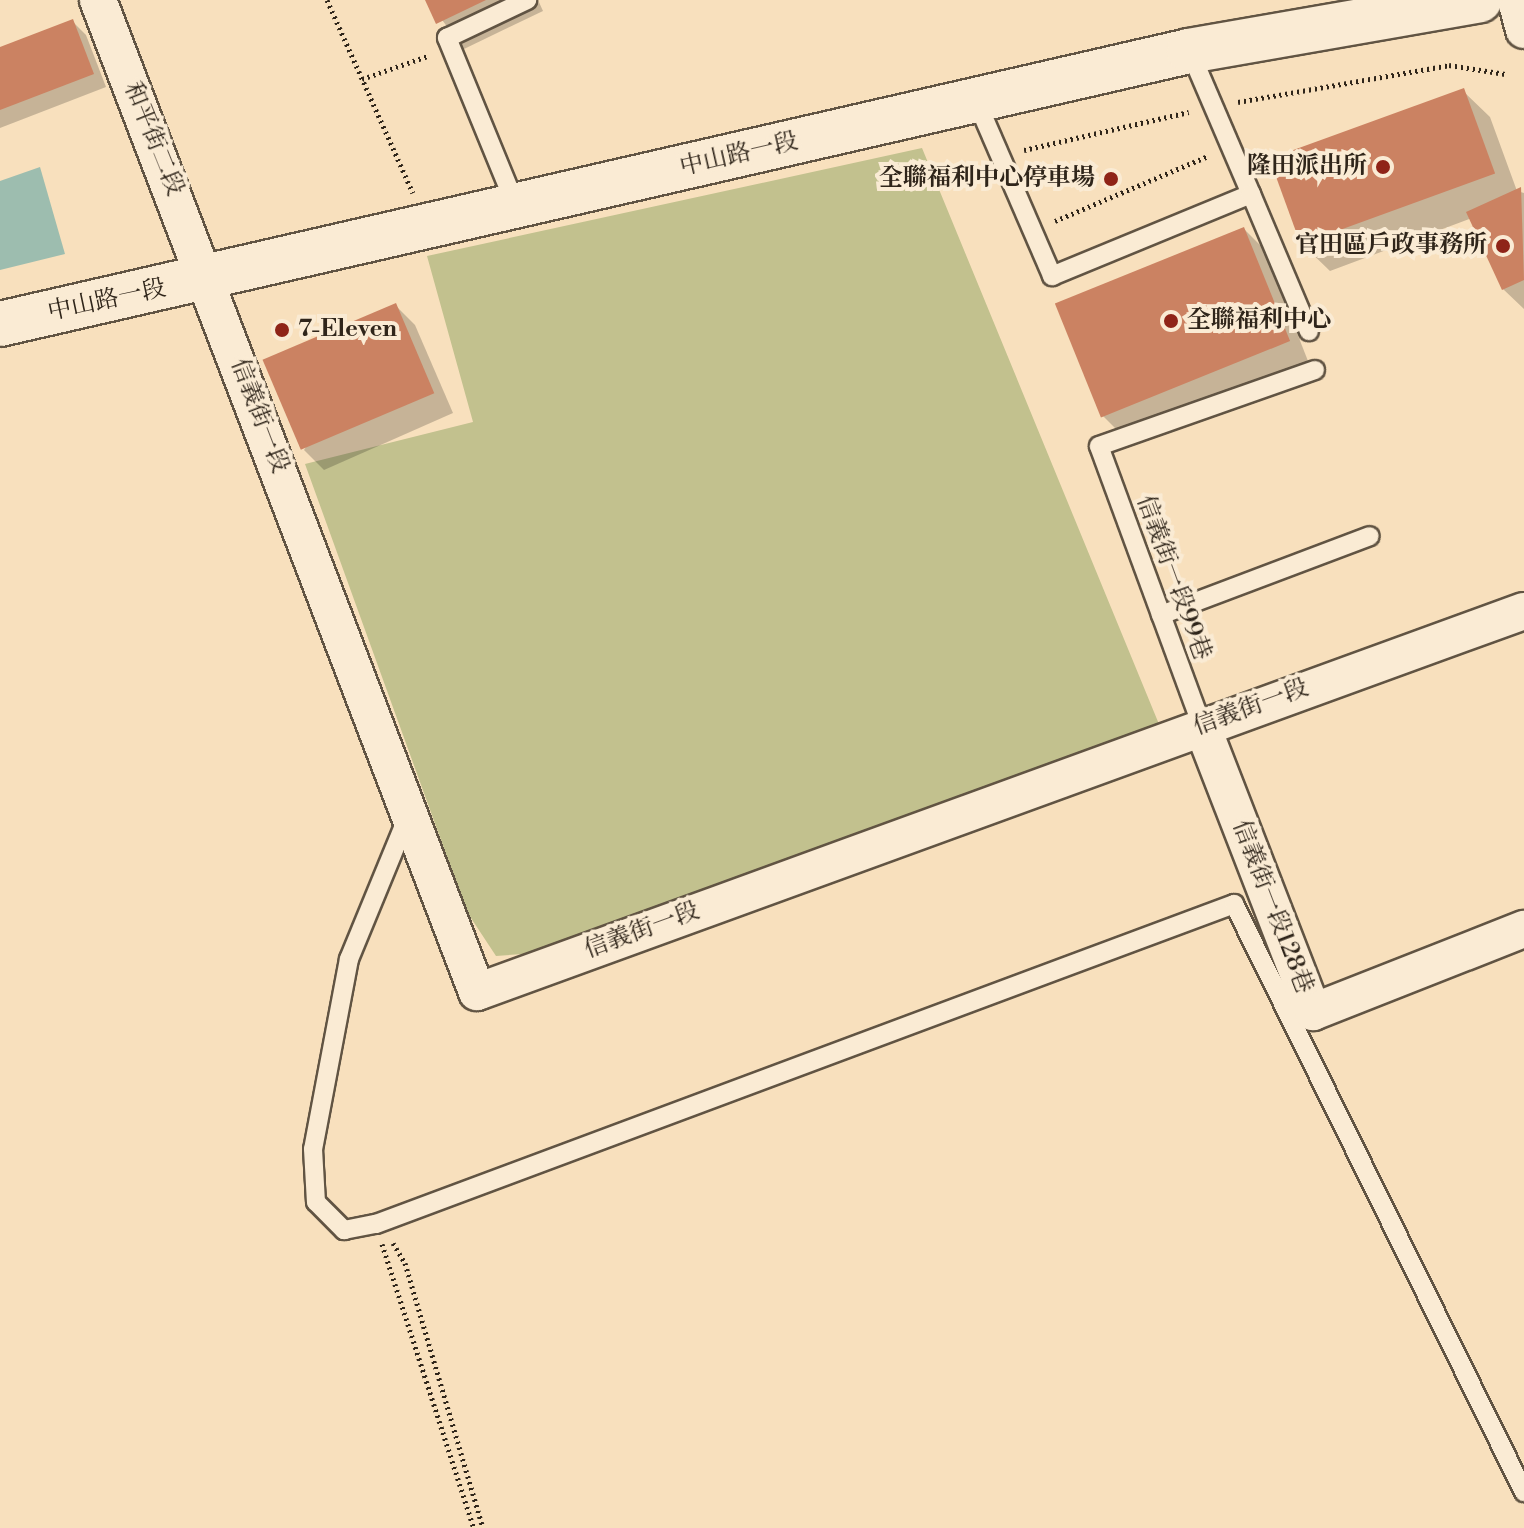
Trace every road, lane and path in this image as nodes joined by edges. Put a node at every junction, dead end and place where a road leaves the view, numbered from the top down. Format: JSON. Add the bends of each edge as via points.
{"nodes":[{"id":1,"x":98,"y":0,"type":"edge"},
{"id":2,"x":327,"y":0,"type":"edge"},
{"id":3,"x":527,"y":0,"type":"edge"},
{"id":4,"x":1480,"y":0,"type":"edge"},
{"id":5,"x":1516,"y":0,"type":"edge"},
{"id":6,"x":1524,"y":30,"type":"edge"},
{"id":7,"x":451,"y":47,"type":"junction"},
{"id":8,"x":1189,"y":51,"type":"junction"},
{"id":9,"x":1505,"y":74,"type":"dead end"},
{"id":10,"x":362,"y":79,"type":"junction"},
{"id":11,"x":976,"y":100,"type":"junction"},
{"id":12,"x":1213,"y":107,"type":"junction"},
{"id":13,"x":1231,"y":146,"type":"junction"},
{"id":14,"x":1000,"y":156,"type":"junction"},
{"id":15,"x":1251,"y":194,"type":"junction"},
{"id":16,"x":516,"y":206,"type":"junction"},
{"id":17,"x":428,"y":227,"type":"junction"},
{"id":18,"x":1033,"y":231,"type":"junction"},
{"id":19,"x":208,"y":279,"type":"junction"},
{"id":20,"x":0,"y":324,"type":"edge"},
{"id":21,"x":1309,"y":331,"type":"dead end"},
{"id":22,"x":1315,"y":370,"type":"dead end"},
{"id":23,"x":1370,"y":536,"type":"dead end"},
{"id":24,"x":1524,"y":611,"type":"edge"},
{"id":25,"x":1161,"y":615,"type":"junction"},
{"id":26,"x":1202,"y":726,"type":"junction"},
{"id":27,"x":409,"y":813,"type":"junction"},
{"id":28,"x":1524,"y":929,"type":"edge"},
{"id":29,"x":376,"y":1224,"type":"junction"},
{"id":30,"x":1524,"y":1492,"type":"edge"},
{"id":31,"x":474,"y":1528,"type":"edge"},
{"id":32,"x":483,"y":1528,"type":"edge"}],
"edges":[{"from":1,"to":19,"type":"street","name":"和平街二段"},
{"from":2,"to":10,"type":"path"},
{"from":3,"to":7,"type":"lane","via":[[447,38]]},
{"from":4,"to":8,"type":"main road","name":"中山路一段"},
{"from":5,"to":6,"type":"street"},
{"from":7,"to":10,"type":"path"},
{"from":7,"to":16,"type":"lane"},
{"from":8,"to":11,"type":"main road","name":"中山路一段"},
{"from":8,"to":12,"type":"lane"},
{"from":9,"to":12,"type":"path","via":[[1449,65]]},
{"from":10,"to":17,"type":"path"},
{"from":11,"to":14,"type":"lane"},
{"from":11,"to":16,"type":"main road","name":"中山路一段"},
{"from":12,"to":13,"type":"lane"},
{"from":12,"to":14,"type":"path"},
{"from":13,"to":15,"type":"lane"},
{"from":13,"to":18,"type":"path"},
{"from":14,"to":18,"type":"lane"},
{"from":15,"to":18,"type":"lane","via":[[1052,276]]},
{"from":15,"to":21,"type":"lane"},
{"from":16,"to":17,"type":"main road","name":"中山路一段"},
{"from":17,"to":19,"type":"main road","name":"中山路一段"},
{"from":19,"to":20,"type":"main road","name":"中山路一段"},
{"from":19,"to":27,"type":"street","name":"信義街一段"},
{"from":22,"to":25,"type":"lane","name":"信義街一段99巷","via":[[1099,446]]},
{"from":23,"to":25,"type":"lane"},
{"from":24,"to":26,"type":"street","name":"信義街一段"},
{"from":25,"to":26,"type":"lane","name":"信義街一段99巷"},
{"from":26,"to":27,"type":"street","name":"信義街一段","via":[[477,992]]},
{"from":26,"to":28,"type":"street","name":"信義街一段128巷","via":[[1313,1012]]},
{"from":27,"to":29,"type":"lane","via":[[349,959],[313,1149],[316,1202],[344,1230]]},
{"from":29,"to":30,"type":"lane","via":[[1234,904]]},
{"from":29,"to":31,"type":"path"},
{"from":29,"to":32,"type":"path","via":[[405,1263]]}]}
